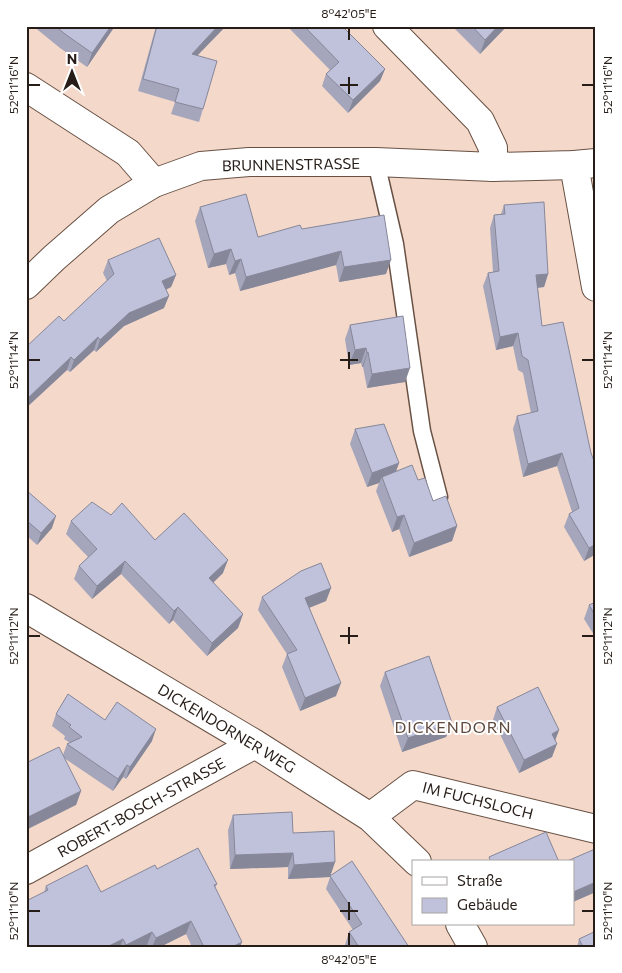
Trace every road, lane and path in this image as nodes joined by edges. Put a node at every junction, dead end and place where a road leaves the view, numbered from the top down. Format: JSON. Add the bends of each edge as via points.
{"nodes":[{"id":1,"x":387,"y":26,"type":"edge"},
{"id":2,"x":26,"y":87,"type":"edge"},
{"id":3,"x":376,"y":162,"type":"junction"},
{"id":4,"x":585,"y":164,"type":"edge"},
{"id":5,"x":493,"y":167,"type":"junction"},
{"id":6,"x":154,"y":183,"type":"junction"},
{"id":7,"x":26,"y":285,"type":"edge"},
{"id":8,"x":596,"y":287,"type":"edge"},
{"id":9,"x":439,"y":497,"type":"edge"},
{"id":10,"x":26,"y":608,"type":"edge"},
{"id":11,"x":255,"y":744,"type":"junction"},
{"id":12,"x":370,"y":817,"type":"junction"},
{"id":13,"x":596,"y":829,"type":"edge"},
{"id":14,"x":415,"y":860,"type":"edge"},
{"id":15,"x":26,"y":870,"type":"edge"},
{"id":16,"x":461,"y":926,"type":"edge"},
{"id":17,"x":474,"y":947,"type":"edge"}],
"edges":[{"from":1,"to":5,"type":"street","via":[[480,121],[493,148]]},
{"from":2,"to":6,"type":"street","via":[[128,153]]},
{"from":3,"to":5,"type":"street","name":"BRUNNENSTRASSE"},
{"from":3,"to":6,"type":"street","name":"BRUNNENSTRASSE","via":[[249,162],[201,166]]},
{"from":3,"to":9,"type":"lane","via":[[395,244],[422,431]]},
{"from":4,"to":5,"type":"street","name":"BRUNNENSTRASSE"},
{"from":4,"to":8,"type":"street"},
{"from":6,"to":7,"type":"street","name":"BRUNNENSTRASSE","via":[[109,210]]},
{"from":10,"to":11,"type":"street","name":"DICKENDORNER WEG"},
{"from":11,"to":12,"type":"street","name":"DICKENDORNER WEG"},
{"from":11,"to":15,"type":"street","name":"ROBERT-BOSCH-STRASSE"},
{"from":12,"to":13,"type":"street","name":"IM FUCHSLOCH","via":[[413,785]]},
{"from":12,"to":14,"type":"street","name":"DICKENDORNER WEG"},
{"from":16,"to":17,"type":"street"}]}
